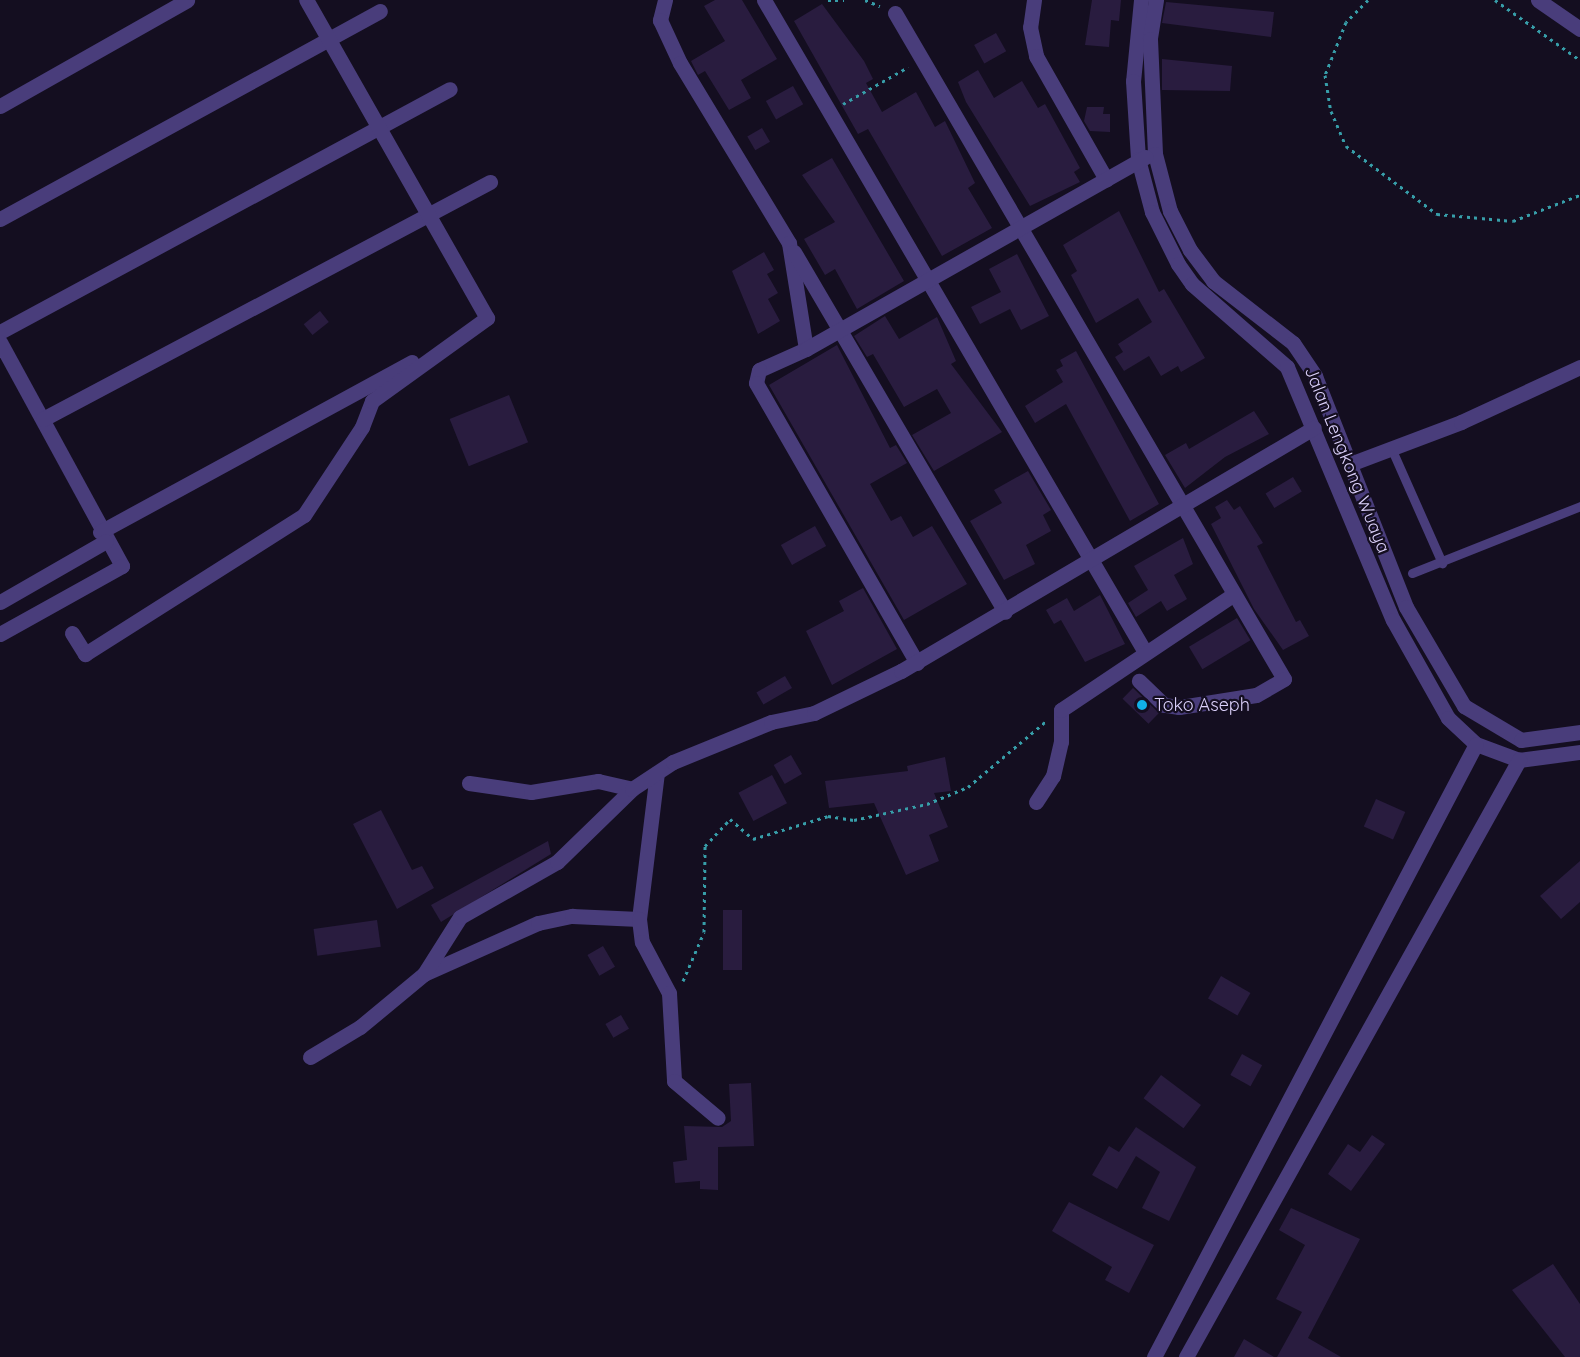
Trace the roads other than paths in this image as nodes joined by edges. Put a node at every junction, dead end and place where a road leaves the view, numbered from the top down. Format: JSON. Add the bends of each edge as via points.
{"nodes":[{"id":1,"x":187,"y":0,"type":"edge"},
{"id":2,"x":306,"y":0,"type":"edge"},
{"id":3,"x":665,"y":0,"type":"edge"},
{"id":4,"x":764,"y":0,"type":"edge"},
{"id":5,"x":1034,"y":0,"type":"edge"},
{"id":6,"x":1141,"y":0,"type":"edge"},
{"id":7,"x":1156,"y":0,"type":"edge"},
{"id":8,"x":1538,"y":0,"type":"edge"},
{"id":9,"x":380,"y":11,"type":"dead end"},
{"id":10,"x":896,"y":13,"type":"dead end"},
{"id":11,"x":1580,"y":29,"type":"edge"},
{"id":12,"x":327,"y":37,"type":"junction"},
{"id":13,"x":450,"y":89,"type":"dead end"},
{"id":14,"x":0,"y":106,"type":"edge"},
{"id":15,"x":379,"y":130,"type":"junction"},
{"id":16,"x":1155,"y":154,"type":"junction"},
{"id":17,"x":1138,"y":159,"type":"junction"},
{"id":18,"x":1106,"y":179,"type":"junction"},
{"id":19,"x":490,"y":182,"type":"dead end"},
{"id":20,"x":432,"y":217,"type":"junction"},
{"id":21,"x":0,"y":219,"type":"edge"},
{"id":22,"x":1015,"y":227,"type":"junction"},
{"id":23,"x":789,"y":243,"type":"junction"},
{"id":24,"x":928,"y":276,"type":"junction"},
{"id":25,"x":487,"y":318,"type":"junction"},
{"id":26,"x":839,"y":329,"type":"junction"},
{"id":27,"x":0,"y":332,"type":"edge"},
{"id":28,"x":0,"y":342,"type":"edge"},
{"id":29,"x":806,"y":349,"type":"junction"},
{"id":30,"x":1580,"y":367,"type":"edge"},
{"id":31,"x":43,"y":419,"type":"junction"},
{"id":32,"x":1314,"y":428,"type":"junction"},
{"id":33,"x":1392,"y":450,"type":"junction"},
{"id":34,"x":1350,"y":464,"type":"junction"},
{"id":35,"x":1580,"y":506,"type":"edge"},
{"id":36,"x":1181,"y":508,"type":"junction"},
{"id":37,"x":103,"y":537,"type":"junction"},
{"id":38,"x":1091,"y":561,"type":"junction"},
{"id":39,"x":1442,"y":562,"type":"junction"},
{"id":40,"x":1412,"y":573,"type":"dead end"},
{"id":41,"x":1233,"y":595,"type":"junction"},
{"id":42,"x":0,"y":602,"type":"edge"},
{"id":43,"x":1005,"y":612,"type":"junction"},
{"id":44,"x":72,"y":633,"type":"dead end"},
{"id":45,"x":0,"y":634,"type":"edge"},
{"id":46,"x":1145,"y":652,"type":"junction"},
{"id":47,"x":917,"y":663,"type":"junction"},
{"id":48,"x":1139,"y":681,"type":"dead end"},
{"id":49,"x":1580,"y":732,"type":"edge"},
{"id":50,"x":1476,"y":744,"type":"junction"},
{"id":51,"x":1580,"y":752,"type":"edge"},
{"id":52,"x":1519,"y":760,"type":"junction"},
{"id":53,"x":657,"y":773,"type":"junction"},
{"id":54,"x":469,"y":783,"type":"dead end"},
{"id":55,"x":632,"y":789,"type":"junction"},
{"id":56,"x":1036,"y":802,"type":"dead end"},
{"id":57,"x":639,"y":919,"type":"junction"},
{"id":58,"x":424,"y":974,"type":"junction"},
{"id":59,"x":309,"y":1057,"type":"dead end"},
{"id":60,"x":718,"y":1118,"type":"dead end"},
{"id":61,"x":1154,"y":1357,"type":"edge"},
{"id":62,"x":1186,"y":1357,"type":"edge"}],
"edges":[{"from":1,"to":14,"type":"street"},
{"from":2,"to":12,"type":"street"},
{"from":3,"to":23,"type":"street","via":[[660,20],[670,45]]},
{"from":4,"to":24,"type":"street"},
{"from":5,"to":18,"type":"street","via":[[1030,27],[1036,56]]},
{"from":6,"to":17,"type":"street","name":"Jalan Lengkong Wuaya","via":[[1134,81]]},
{"from":7,"to":16,"type":"street","name":"Jalan Lengkong Wuaya","via":[[1150,39]]},
{"from":8,"to":11,"type":"street"},
{"from":9,"to":12,"type":"street"},
{"from":10,"to":22,"type":"street"},
{"from":12,"to":15,"type":"street"},
{"from":12,"to":21,"type":"street"},
{"from":13,"to":15,"type":"street"},
{"from":15,"to":20,"type":"street"},
{"from":15,"to":27,"type":"street"},
{"from":16,"to":17,"type":"street"},
{"from":16,"to":34,"type":"street","name":"Jalan Lengkong Wuaya","via":[[1170,211],[1190,250],[1213,281],[1293,343],[1314,376]]},
{"from":17,"to":18,"type":"street"},
{"from":17,"to":32,"type":"street","name":"Jalan Lengkong Wuaya","via":[[1152,212],[1178,264],[1192,284],[1282,359]]},
{"from":18,"to":22,"type":"street"},
{"from":19,"to":20,"type":"street"},
{"from":20,"to":25,"type":"street"},
{"from":20,"to":31,"type":"street"},
{"from":22,"to":24,"type":"street"},
{"from":22,"to":36,"type":"street"},
{"from":23,"to":26,"type":"street"},
{"from":23,"to":29,"type":"street"},
{"from":24,"to":26,"type":"street"},
{"from":24,"to":38,"type":"street"},
{"from":25,"to":37,"type":"street"},
{"from":25,"to":44,"type":"street","via":[[372,401],[362,427],[304,515],[85,654]]},
{"from":26,"to":29,"type":"street"},
{"from":26,"to":43,"type":"street"},
{"from":28,"to":31,"type":"street"},
{"from":29,"to":47,"type":"street","via":[[759,370],[756,383]]},
{"from":30,"to":33,"type":"street"},
{"from":31,"to":37,"type":"street"},
{"from":32,"to":36,"type":"street"},
{"from":32,"to":50,"type":"street","name":"Jalan Lengkong Wuaya","via":[[1412,661],[1431,696]]},
{"from":33,"to":34,"type":"street"},
{"from":33,"to":39,"type":"lane"},
{"from":34,"to":49,"type":"street","name":"Jalan Lengkong Wuaya","via":[[1406,607],[1464,706],[1521,740]]},
{"from":35,"to":39,"type":"lane"},
{"from":36,"to":38,"type":"street"},
{"from":36,"to":41,"type":"street"},
{"from":37,"to":42,"type":"street"},
{"from":37,"to":45,"type":"street","via":[[122,566]]},
{"from":38,"to":43,"type":"street"},
{"from":38,"to":46,"type":"street"},
{"from":39,"to":40,"type":"lane"},
{"from":41,"to":46,"type":"street"},
{"from":41,"to":48,"type":"street","via":[[1276,662],[1282,683],[1256,694],[1179,707],[1164,705]]},
{"from":43,"to":47,"type":"street"},
{"from":46,"to":56,"type":"street","via":[[1061,710],[1061,742],[1053,776]]},
{"from":47,"to":53,"type":"street","via":[[814,713],[771,722],[697,750]]},
{"from":50,"to":52,"type":"street","name":"Jalan Lengkong Wuaya"},
{"from":50,"to":61,"type":"street"},
{"from":51,"to":52,"type":"street","name":"Jalan Lengkong Wuaya"},
{"from":52,"to":62,"type":"street"},
{"from":53,"to":55,"type":"street"},
{"from":53,"to":57,"type":"street"},
{"from":54,"to":55,"type":"street","via":[[531,792],[598,781]]},
{"from":55,"to":58,"type":"street","via":[[557,862],[453,923]]},
{"from":57,"to":58,"type":"street","via":[[572,916],[538,923]]},
{"from":57,"to":60,"type":"street","via":[[642,942],[669,993],[674,1081]]},
{"from":58,"to":59,"type":"street","via":[[360,1027]]}]}
